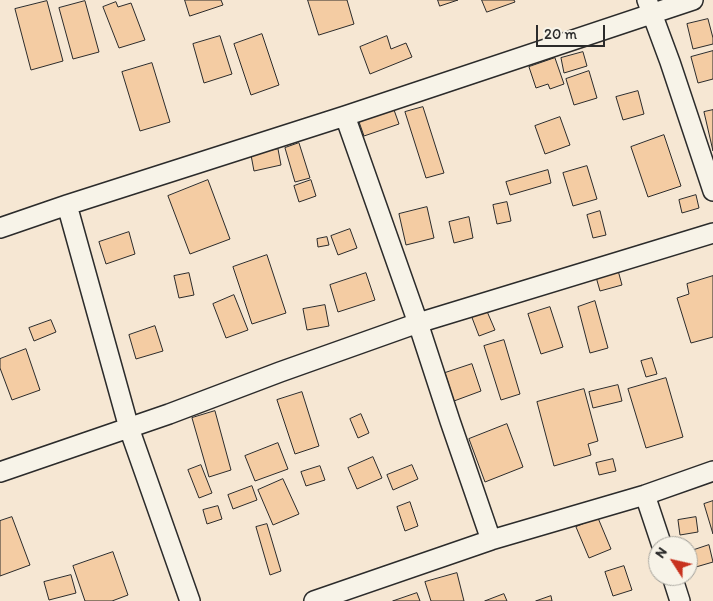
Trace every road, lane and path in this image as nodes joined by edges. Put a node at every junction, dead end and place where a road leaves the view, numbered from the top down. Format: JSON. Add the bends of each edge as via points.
{"nodes":[{"id":1,"x":692,"y":0,"type":"edge"},
{"id":2,"x":649,"y":7,"type":"edge"},
{"id":3,"x":345,"y":116,"type":"junction"},
{"id":4,"x":713,"y":191,"type":"edge"},
{"id":5,"x":67,"y":205,"type":"junction"},
{"id":6,"x":0,"y":228,"type":"edge"},
{"id":7,"x":713,"y":233,"type":"edge"},
{"id":8,"x":418,"y":323,"type":"junction"},
{"id":9,"x":129,"y":428,"type":"junction"},
{"id":10,"x":0,"y":472,"type":"edge"},
{"id":11,"x":713,"y":472,"type":"edge"},
{"id":12,"x":645,"y":495,"type":"junction"},
{"id":13,"x":659,"y":536,"type":"edge"},
{"id":14,"x":491,"y":540,"type":"junction"},
{"id":15,"x":675,"y":586,"type":"edge"},
{"id":16,"x":190,"y":601,"type":"edge"},
{"id":17,"x":314,"y":601,"type":"edge"},
{"id":18,"x":680,"y":601,"type":"edge"}],
"edges":[{"from":1,"to":2,"type":"street"},
{"from":2,"to":3,"type":"street"},
{"from":2,"to":4,"type":"street"},
{"from":3,"to":5,"type":"street"},
{"from":3,"to":8,"type":"street"},
{"from":5,"to":6,"type":"street"},
{"from":5,"to":9,"type":"street"},
{"from":7,"to":8,"type":"street"},
{"from":8,"to":9,"type":"street"},
{"from":8,"to":14,"type":"street"},
{"from":9,"to":10,"type":"street"},
{"from":9,"to":16,"type":"street"},
{"from":11,"to":12,"type":"street"},
{"from":12,"to":13,"type":"street"},
{"from":12,"to":14,"type":"street"},
{"from":14,"to":17,"type":"street"},
{"from":15,"to":18,"type":"street"}]}
